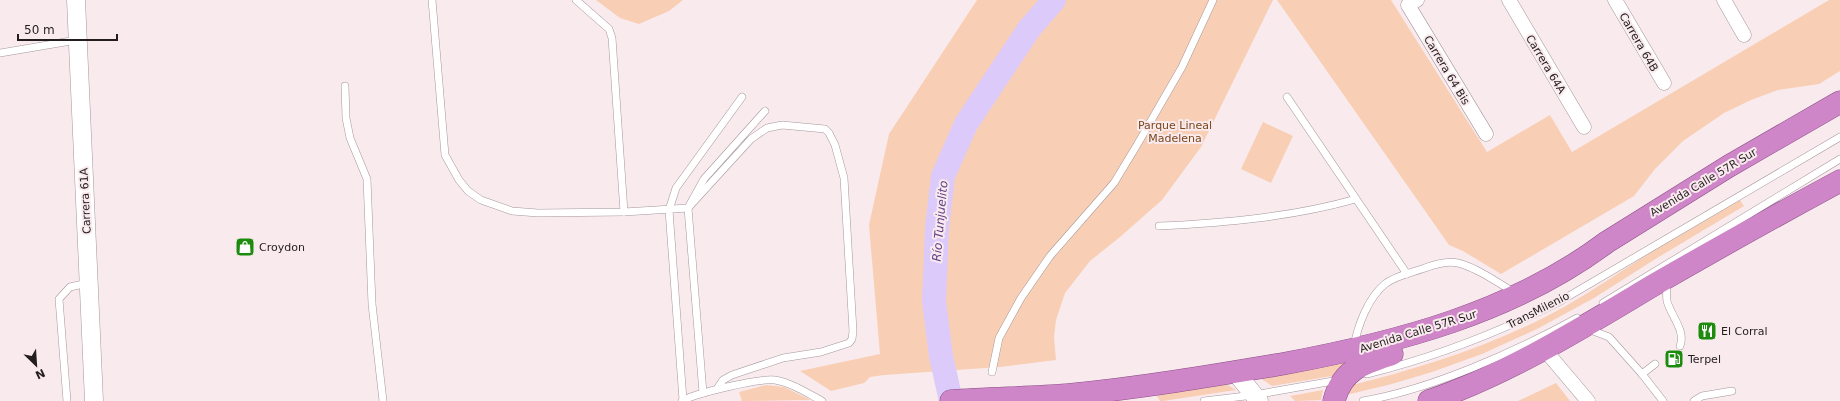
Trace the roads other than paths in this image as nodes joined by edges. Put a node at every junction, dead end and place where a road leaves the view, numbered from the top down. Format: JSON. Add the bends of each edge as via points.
{"nodes":[{"id":1,"x":76,"y":0,"type":"edge"},
{"id":2,"x":432,"y":0,"type":"edge"},
{"id":3,"x":576,"y":0,"type":"edge"},
{"id":4,"x":1213,"y":0,"type":"edge"},
{"id":5,"x":1509,"y":0,"type":"edge"},
{"id":6,"x":1615,"y":0,"type":"edge"},
{"id":7,"x":1724,"y":0,"type":"edge"},
{"id":8,"x":1412,"y":3,"type":"edge"},
{"id":9,"x":1744,"y":35,"type":"dead end"},
{"id":10,"x":78,"y":40,"type":"junction"},
{"id":11,"x":0,"y":53,"type":"edge"},
{"id":12,"x":1664,"y":83,"type":"dead end"},
{"id":13,"x":345,"y":86,"type":"dead end"},
{"id":14,"x":742,"y":97,"type":"dead end"},
{"id":15,"x":1287,"y":97,"type":"dead end"},
{"id":16,"x":1840,"y":102,"type":"edge"},
{"id":17,"x":765,"y":111,"type":"dead end"},
{"id":18,"x":1584,"y":127,"type":"dead end"},
{"id":19,"x":1486,"y":134,"type":"dead end"},
{"id":20,"x":1840,"y":137,"type":"edge"},
{"id":21,"x":1840,"y":159,"type":"edge"},
{"id":22,"x":1840,"y":181,"type":"edge"},
{"id":23,"x":1356,"y":199,"type":"junction"},
{"id":24,"x":688,"y":208,"type":"junction"},
{"id":25,"x":669,"y":210,"type":"junction"},
{"id":26,"x":624,"y":212,"type":"junction"},
{"id":27,"x":1159,"y":226,"type":"dead end"},
{"id":28,"x":1607,"y":242,"type":"junction"},
{"id":29,"x":1407,"y":274,"type":"junction"},
{"id":30,"x":1667,"y":278,"type":"junction"},
{"id":31,"x":88,"y":283,"type":"junction"},
{"id":32,"x":1518,"y":295,"type":"junction"},
{"id":33,"x":1596,"y":307,"type":"dead end"},
{"id":34,"x":1584,"y":321,"type":"junction"},
{"id":35,"x":1680,"y":346,"type":"dead end"},
{"id":36,"x":1544,"y":349,"type":"junction"},
{"id":37,"x":1353,"y":350,"type":"junction"},
{"id":38,"x":1656,"y":364,"type":"dead end"},
{"id":39,"x":992,"y":372,"type":"dead end"},
{"id":40,"x":1234,"y":372,"type":"junction"},
{"id":41,"x":1642,"y":374,"type":"junction"},
{"id":42,"x":1343,"y":379,"type":"junction"},
{"id":43,"x":718,"y":389,"type":"junction"},
{"id":44,"x":1732,"y":391,"type":"dead end"},
{"id":45,"x":703,"y":393,"type":"junction"},
{"id":46,"x":1257,"y":398,"type":"edge"},
{"id":47,"x":683,"y":400,"type":"edge"},
{"id":48,"x":67,"y":401,"type":"edge"},
{"id":49,"x":94,"y":401,"type":"edge"},
{"id":50,"x":383,"y":401,"type":"edge"},
{"id":51,"x":822,"y":401,"type":"edge"},
{"id":52,"x":951,"y":401,"type":"edge"},
{"id":53,"x":1204,"y":401,"type":"edge"},
{"id":54,"x":1334,"y":401,"type":"edge"},
{"id":55,"x":1363,"y":401,"type":"edge"},
{"id":56,"x":1429,"y":401,"type":"edge"},
{"id":57,"x":1588,"y":401,"type":"edge"},
{"id":58,"x":1663,"y":401,"type":"edge"},
{"id":59,"x":1694,"y":401,"type":"edge"}],
"edges":[{"from":1,"to":10,"type":"street","name":"Carrera 61A"},
{"from":2,"to":26,"type":"lane","via":[[445,155],[468,191],[481,200],[512,211]]},
{"from":3,"to":26,"type":"lane","via":[[609,28],[612,38]]},
{"from":4,"to":39,"type":"lane","via":[[1182,66],[1114,183],[1050,256],[1021,298],[999,338]]},
{"from":5,"to":18,"type":"street","name":"Carrera 64A"},
{"from":6,"to":12,"type":"street","name":"Carrera 64B"},
{"from":7,"to":9,"type":"street"},
{"from":8,"to":19,"type":"street","name":"Carrera 64 Bis"},
{"from":10,"to":11,"type":"lane"},
{"from":10,"to":31,"type":"street","name":"Carrera 61A"},
{"from":13,"to":50,"type":"lane","via":[[346,118],[350,138],[367,179],[372,304]]},
{"from":14,"to":25,"type":"lane","via":[[676,188]]},
{"from":15,"to":23,"type":"lane"},
{"from":16,"to":28,"type":"highway","name":"Avenida Calle 57R Sur","via":[[1730,164]]},
{"from":17,"to":24,"type":"lane","via":[[704,179]]},
{"from":20,"to":42,"type":"lane","name":"TransMilenio","via":[[1530,316],[1472,340],[1413,360]]},
{"from":21,"to":33,"type":"lane"},
{"from":22,"to":30,"type":"highway"},
{"from":23,"to":27,"type":"lane","via":[[1327,207],[1222,223]]},
{"from":23,"to":29,"type":"lane"},
{"from":24,"to":25,"type":"lane"},
{"from":24,"to":43,"type":"lane","via":[[751,139],[766,128],[782,125],[818,127],[829,133],[835,145],[844,178],[852,339],[849,343],[821,352],[783,358],[732,375],[724,380]]},
{"from":24,"to":45,"type":"lane"},
{"from":25,"to":26,"type":"lane"},
{"from":25,"to":47,"type":"lane"},
{"from":28,"to":32,"type":"highway","name":"Avenida Calle 57R Sur"},
{"from":28,"to":42,"type":"highway","via":[[1579,270],[1539,298],[1470,327],[1366,363]]},
{"from":29,"to":32,"type":"lane","via":[[1444,262],[1456,262]]},
{"from":29,"to":37,"type":"lane","via":[[1386,284],[1370,304],[1356,334]]},
{"from":30,"to":34,"type":"highway"},
{"from":30,"to":35,"type":"lane","via":[[1667,301],[1679,328],[1682,340]]},
{"from":31,"to":48,"type":"lane","via":[[70,287],[59,299]]},
{"from":31,"to":49,"type":"street","name":"Carrera 61A"},
{"from":32,"to":37,"type":"highway","name":"Avenida Calle 57R Sur","via":[[1445,324]]},
{"from":34,"to":36,"type":"highway"},
{"from":34,"to":41,"type":"lane","via":[[1609,337]]},
{"from":34,"to":55,"type":"lane","via":[[1445,377]]},
{"from":36,"to":56,"type":"highway","via":[[1499,372]]},
{"from":36,"to":57,"type":"street"},
{"from":37,"to":40,"type":"highway","name":"Avenida Calle 57R Sur"},
{"from":38,"to":41,"type":"lane"},
{"from":40,"to":46,"type":"street"},
{"from":40,"to":52,"type":"highway","name":"Avenida Calle 57R Sur","via":[[1086,393]]},
{"from":41,"to":58,"type":"lane"},
{"from":42,"to":46,"type":"lane","name":"TransMilenio"},
{"from":42,"to":54,"type":"highway"},
{"from":43,"to":45,"type":"lane"},
{"from":43,"to":51,"type":"lane","via":[[773,380],[787,383]]},
{"from":44,"to":59,"type":"lane","via":[[1702,396]]},
{"from":45,"to":47,"type":"lane"},
{"from":46,"to":53,"type":"lane","name":"TransMilenio"}]}
